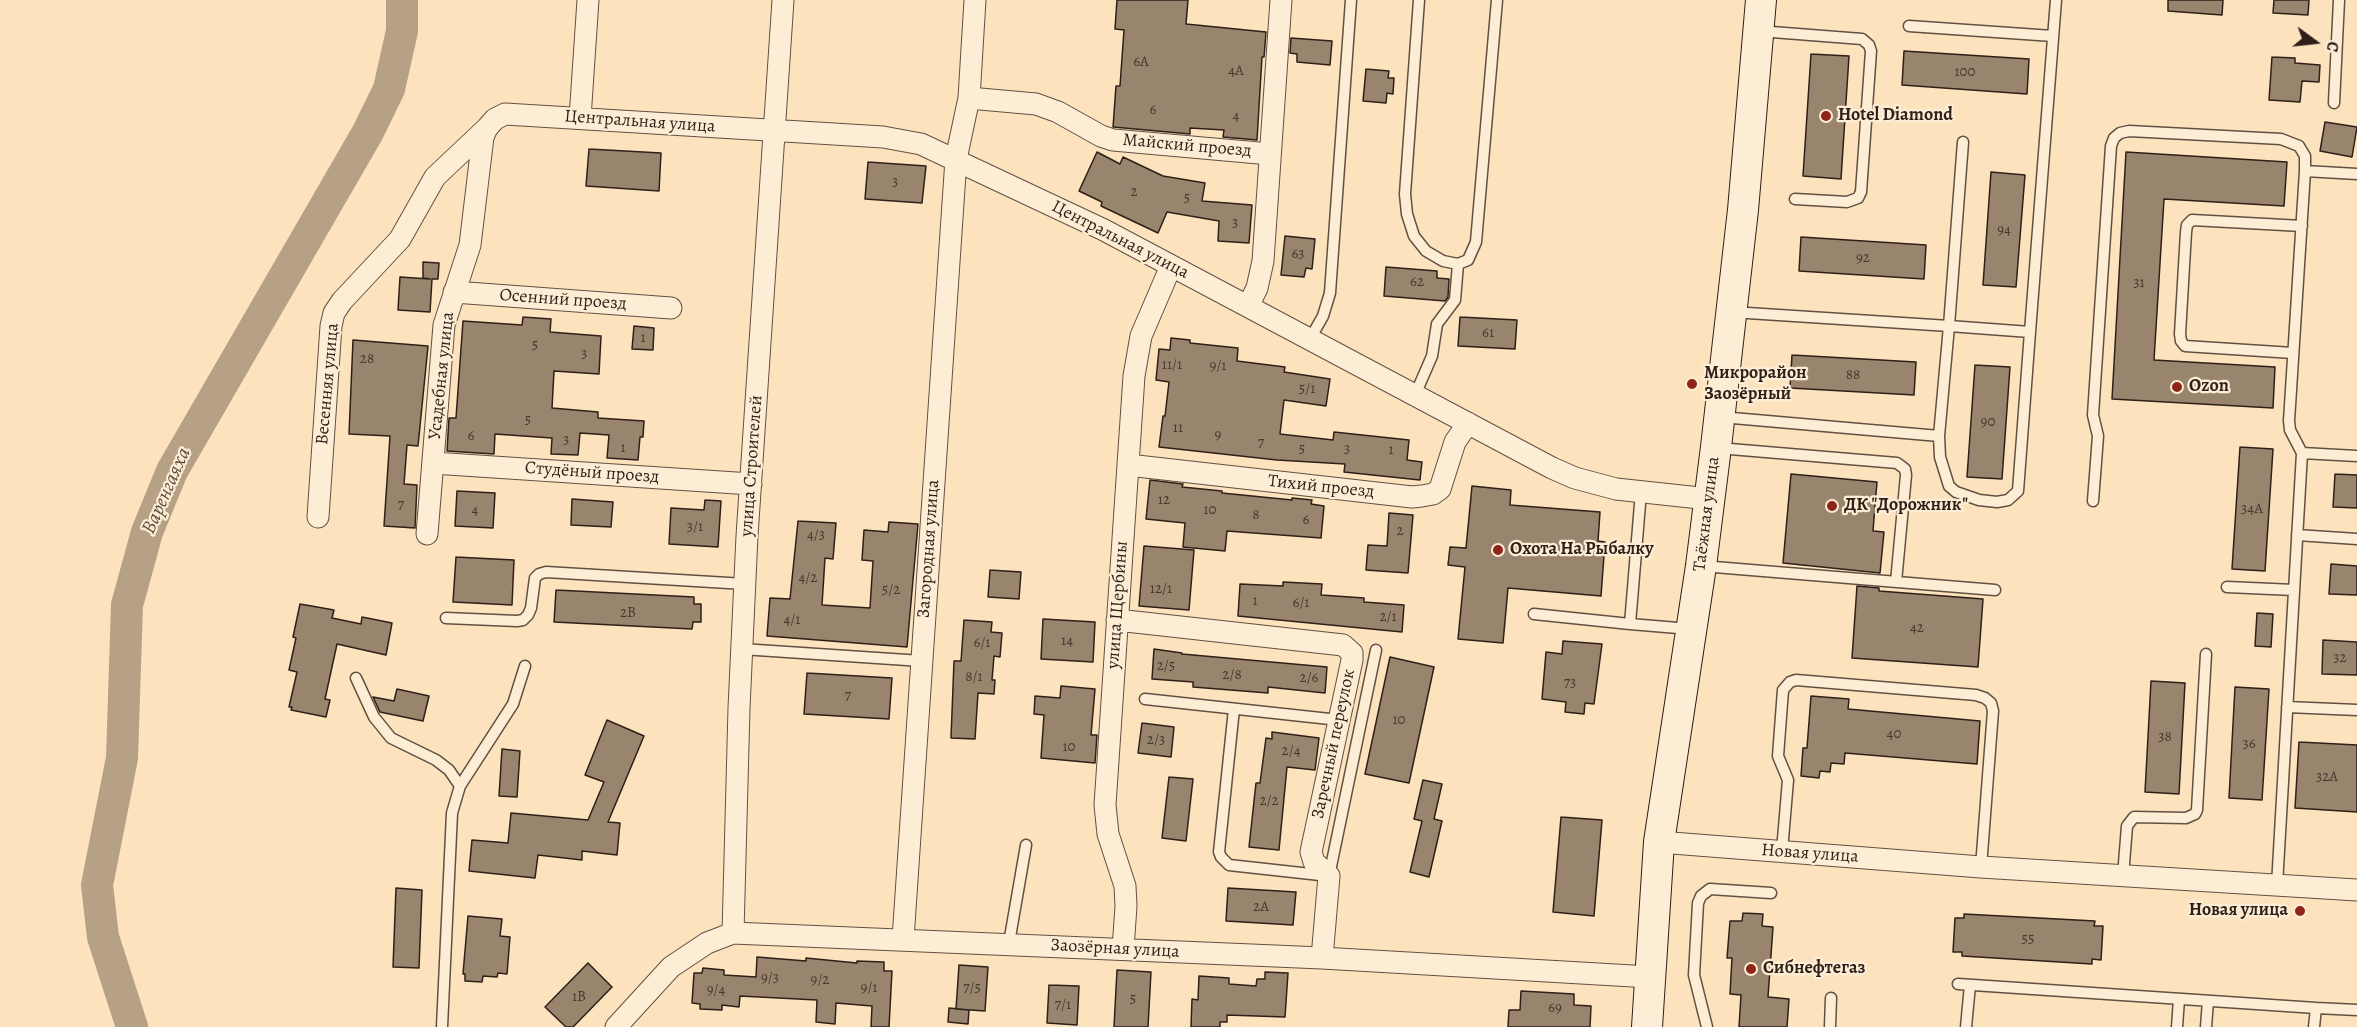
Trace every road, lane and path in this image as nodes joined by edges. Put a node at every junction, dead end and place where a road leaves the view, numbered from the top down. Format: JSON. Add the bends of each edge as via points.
{"nodes":[{"id":1,"x":588,"y":0,"type":"edge"},
{"id":2,"x":783,"y":0,"type":"edge"},
{"id":3,"x":975,"y":0,"type":"edge"},
{"id":4,"x":1281,"y":0,"type":"edge"},
{"id":5,"x":1351,"y":0,"type":"edge"},
{"id":6,"x":1419,"y":0,"type":"edge"},
{"id":7,"x":1497,"y":0,"type":"edge"},
{"id":8,"x":1761,"y":0,"type":"edge"},
{"id":9,"x":2056,"y":0,"type":"edge"},
{"id":10,"x":2339,"y":0,"type":"edge"},
{"id":11,"x":1909,"y":26,"type":"dead end"},
{"id":12,"x":1759,"y":31,"type":"junction"},
{"id":13,"x":2053,"y":36,"type":"junction"},
{"id":14,"x":969,"y":98,"type":"junction"},
{"id":15,"x":2334,"y":103,"type":"dead end"},
{"id":16,"x":580,"y":118,"type":"junction"},
{"id":17,"x":491,"y":123,"type":"junction"},
{"id":18,"x":775,"y":131,"type":"junction"},
{"id":19,"x":1963,"y":142,"type":"dead end"},
{"id":20,"x":1270,"y":154,"type":"junction"},
{"id":21,"x":956,"y":159,"type":"junction"},
{"id":22,"x":2305,"y":171,"type":"junction"},
{"id":23,"x":2357,"y":174,"type":"edge"},
{"id":24,"x":1795,"y":199,"type":"dead end"},
{"id":25,"x":2301,"y":226,"type":"junction"},
{"id":26,"x":1458,"y":264,"type":"junction"},
{"id":27,"x":1171,"y":266,"type":"junction"},
{"id":28,"x":454,"y":292,"type":"junction"},
{"id":29,"x":1248,"y":306,"type":"junction"},
{"id":30,"x":671,"y":308,"type":"dead end"},
{"id":31,"x":1732,"y":312,"type":"junction"},
{"id":32,"x":1949,"y":326,"type":"junction"},
{"id":33,"x":2030,"y":332,"type":"junction"},
{"id":34,"x":1310,"y":339,"type":"junction"},
{"id":35,"x":2293,"y":353,"type":"junction"},
{"id":36,"x":1415,"y":395,"type":"junction"},
{"id":37,"x":1719,"y":417,"type":"junction"},
{"id":38,"x":1468,"y":423,"type":"junction"},
{"id":39,"x":1939,"y":436,"type":"junction"},
{"id":40,"x":1716,"y":447,"type":"junction"},
{"id":41,"x":2302,"y":453,"type":"junction"},
{"id":42,"x":2357,"y":456,"type":"edge"},
{"id":43,"x":433,"y":463,"type":"junction"},
{"id":44,"x":1128,"y":465,"type":"junction"},
{"id":45,"x":751,"y":484,"type":"junction"},
{"id":46,"x":1641,"y":492,"type":"junction"},
{"id":47,"x":1709,"y":499,"type":"junction"},
{"id":48,"x":2093,"y":501,"type":"dead end"},
{"id":49,"x":318,"y":517,"type":"dead end"},
{"id":50,"x":427,"y":534,"type":"dead end"},
{"id":51,"x":2297,"y":535,"type":"junction"},
{"id":52,"x":2357,"y":539,"type":"edge"},
{"id":53,"x":1701,"y":566,"type":"junction"},
{"id":54,"x":1896,"y":582,"type":"junction"},
{"id":55,"x":745,"y":584,"type":"junction"},
{"id":56,"x":2227,"y":587,"type":"dead end"},
{"id":57,"x":1995,"y":590,"type":"dead end"},
{"id":58,"x":2294,"y":590,"type":"junction"},
{"id":59,"x":1534,"y":614,"type":"dead end"},
{"id":60,"x":446,"y":618,"type":"dead end"},
{"id":61,"x":1118,"y":620,"type":"junction"},
{"id":62,"x":1630,"y":624,"type":"junction"},
{"id":63,"x":1691,"y":629,"type":"junction"},
{"id":64,"x":742,"y":650,"type":"junction"},
{"id":65,"x":1376,"y":650,"type":"dead end"},
{"id":66,"x":2206,"y":654,"type":"dead end"},
{"id":67,"x":922,"y":661,"type":"junction"},
{"id":68,"x":525,"y":666,"type":"dead end"},
{"id":69,"x":356,"y":678,"type":"dead end"},
{"id":70,"x":1145,"y":699,"type":"dead end"},
{"id":71,"x":2287,"y":707,"type":"junction"},
{"id":72,"x":1234,"y":709,"type":"junction"},
{"id":73,"x":2357,"y":710,"type":"edge"},
{"id":74,"x":1339,"y":720,"type":"junction"},
{"id":75,"x":460,"y":786,"type":"junction"},
{"id":76,"x":1659,"y":842,"type":"junction"},
{"id":77,"x":1026,"y":845,"type":"dead end"},
{"id":78,"x":1782,"y":852,"type":"junction"},
{"id":79,"x":1981,"y":867,"type":"junction"},
{"id":80,"x":1329,"y":876,"type":"junction"},
{"id":81,"x":2124,"y":876,"type":"junction"},
{"id":82,"x":2277,"y":885,"type":"junction"},
{"id":83,"x":2357,"y":890,"type":"edge"},
{"id":84,"x":1771,"y":893,"type":"dead end"},
{"id":85,"x":733,"y":933,"type":"junction"},
{"id":86,"x":903,"y":939,"type":"junction"},
{"id":87,"x":1009,"y":944,"type":"junction"},
{"id":88,"x":1123,"y":949,"type":"junction"},
{"id":89,"x":1322,"y":958,"type":"junction"},
{"id":90,"x":1650,"y":977,"type":"junction"},
{"id":91,"x":1958,"y":984,"type":"dead end"},
{"id":92,"x":1970,"y":985,"type":"junction"},
{"id":93,"x":1831,"y":998,"type":"dead end"},
{"id":94,"x":2179,"y":999,"type":"junction"},
{"id":95,"x":2208,"y":1001,"type":"junction"},
{"id":96,"x":2316,"y":1008,"type":"junction"},
{"id":97,"x":2357,"y":1010,"type":"edge"},
{"id":98,"x":442,"y":1027,"type":"edge"},
{"id":99,"x":616,"y":1027,"type":"edge"},
{"id":100,"x":1647,"y":1027,"type":"edge"},
{"id":101,"x":1707,"y":1027,"type":"edge"},
{"id":102,"x":1830,"y":1027,"type":"edge"},
{"id":103,"x":1966,"y":1027,"type":"edge"},
{"id":104,"x":2177,"y":1027,"type":"edge"},
{"id":105,"x":2206,"y":1027,"type":"edge"},
{"id":106,"x":2314,"y":1027,"type":"edge"}],
"edges":[{"from":1,"to":16,"type":"street"},
{"from":2,"to":18,"type":"street","name":"улица Строителей"},
{"from":3,"to":14,"type":"street","name":"Загородная улица"},
{"from":4,"to":20,"type":"street"},
{"from":5,"to":34,"type":"lane","via":[[1329,293],[1323,316]]},
{"from":6,"to":26,"type":"lane","via":[[1405,194],[1407,214],[1414,236],[1426,251]]},
{"from":7,"to":26,"type":"lane","via":[[1476,242],[1471,257]]},
{"from":8,"to":12,"type":"street","name":"Таёжная улица"},
{"from":9,"to":13,"type":"lane"},
{"from":10,"to":15,"type":"lane"},
{"from":11,"to":13,"type":"lane"},
{"from":12,"to":24,"type":"lane","via":[[1862,39],[1871,51],[1858,198],[1847,202]]},
{"from":12,"to":31,"type":"street","name":"Таёжная улица"},
{"from":13,"to":33,"type":"lane"},
{"from":14,"to":20,"type":"street","name":"Майский проезд","via":[[1036,104],[1113,140]]},
{"from":14,"to":21,"type":"street","name":"Загородная улица"},
{"from":16,"to":17,"type":"street","name":"Центральная улица","via":[[504,114]]},
{"from":16,"to":18,"type":"street","name":"Центральная улица"},
{"from":17,"to":28,"type":"street","name":"Усадебная улица","via":[[483,137],[470,245]]},
{"from":17,"to":49,"type":"street","name":"Весенняя улица","via":[[435,177],[400,239],[334,313]]},
{"from":18,"to":21,"type":"street","name":"Центральная улица","via":[[904,139]]},
{"from":18,"to":45,"type":"street","name":"улица Строителей"},
{"from":19,"to":32,"type":"lane"},
{"from":20,"to":29,"type":"street","via":[[1263,261]]},
{"from":21,"to":27,"type":"street","name":"Центральная улица"},
{"from":21,"to":67,"type":"street","name":"Загородная улица"},
{"from":22,"to":23,"type":"lane"},
{"from":22,"to":25,"type":"lane"},
{"from":22,"to":48,"type":"lane","via":[[2305,156],[2299,146],[2281,139],[2129,131],[2114,138],[2093,415],[2098,436]]},
{"from":25,"to":35,"type":"lane"},
{"from":25,"to":35,"type":"lane","via":[[2192,220],[2186,232],[2180,334],[2185,346]]},
{"from":26,"to":36,"type":"lane","via":[[1455,300],[1437,324],[1432,356]]},
{"from":27,"to":29,"type":"street","name":"Центральная улица"},
{"from":27,"to":44,"type":"street","name":"улица Щербины","via":[[1139,345]]},
{"from":28,"to":30,"type":"street","name":"Осенний проезд"},
{"from":28,"to":43,"type":"street","name":"Усадебная улица","via":[[444,325]]},
{"from":29,"to":34,"type":"street","name":"Центральная улица"},
{"from":31,"to":32,"type":"lane"},
{"from":31,"to":37,"type":"street","name":"Таёжная улица"},
{"from":32,"to":33,"type":"lane"},
{"from":32,"to":39,"type":"lane"},
{"from":33,"to":39,"type":"lane","via":[[2018,491],[2008,500],[1997,502],[1956,492],[1943,473]]},
{"from":34,"to":36,"type":"street","name":"Центральная улица"},
{"from":35,"to":41,"type":"lane","via":[[2289,421]]},
{"from":36,"to":38,"type":"street","name":"Центральная улица"},
{"from":37,"to":39,"type":"lane"},
{"from":37,"to":40,"type":"street","name":"Таёжная улица"},
{"from":38,"to":44,"type":"street","name":"Тихий проезд","via":[[1455,442],[1440,489],[1422,496]]},
{"from":38,"to":46,"type":"street","name":"Центральная улица","via":[[1575,478]]},
{"from":40,"to":47,"type":"street","name":"Таёжная улица"},
{"from":40,"to":54,"type":"lane","via":[[1897,463],[1905,469]]},
{"from":41,"to":42,"type":"lane"},
{"from":41,"to":51,"type":"lane"},
{"from":43,"to":45,"type":"street","name":"Студёный проезд"},
{"from":43,"to":50,"type":"street","name":"Усадебная улица"},
{"from":44,"to":61,"type":"street","name":"улица Щербины"},
{"from":45,"to":55,"type":"street","name":"улица Строителей"},
{"from":46,"to":47,"type":"street","name":"Центральная улица"},
{"from":46,"to":62,"type":"lane"},
{"from":47,"to":53,"type":"street","name":"Таёжная улица"},
{"from":51,"to":52,"type":"lane"},
{"from":51,"to":58,"type":"lane"},
{"from":53,"to":54,"type":"lane"},
{"from":53,"to":63,"type":"street","name":"Таёжная улица"},
{"from":54,"to":57,"type":"lane"},
{"from":55,"to":60,"type":"lane","via":[[546,572],[535,578],[531,609],[523,620]]},
{"from":55,"to":64,"type":"street","name":"улица Строителей"},
{"from":56,"to":58,"type":"lane"},
{"from":58,"to":71,"type":"lane"},
{"from":59,"to":62,"type":"lane"},
{"from":61,"to":74,"type":"street","name":"Заречный переулок","via":[[1343,645],[1352,653],[1352,660]]},
{"from":61,"to":88,"type":"street","name":"улица Щербины","via":[[1105,805],[1108,834],[1125,886]]},
{"from":62,"to":63,"type":"lane"},
{"from":63,"to":76,"type":"street","name":"Таёжная улица"},
{"from":64,"to":67,"type":"lane"},
{"from":64,"to":85,"type":"street","name":"улица Строителей"},
{"from":65,"to":80,"type":"lane"},
{"from":66,"to":81,"type":"lane","via":[[2197,810],[2186,818],[2134,817],[2127,826]]},
{"from":67,"to":86,"type":"street","name":"Загородная улица"},
{"from":68,"to":75,"type":"lane","via":[[513,704]]},
{"from":69,"to":75,"type":"lane","via":[[374,717],[391,738],[436,760]]},
{"from":70,"to":72,"type":"lane"},
{"from":71,"to":73,"type":"lane"},
{"from":71,"to":82,"type":"lane"},
{"from":72,"to":74,"type":"lane"},
{"from":72,"to":80,"type":"lane","via":[[1221,857],[1229,865]]},
{"from":74,"to":80,"type":"street","name":"Заречный переулок","via":[[1311,852],[1314,862]]},
{"from":75,"to":98,"type":"lane","via":[[452,813]]},
{"from":76,"to":78,"type":"street","name":"Новая улица"},
{"from":76,"to":90,"type":"street","name":"Таёжная улица"},
{"from":77,"to":87,"type":"lane"},
{"from":78,"to":79,"type":"street","name":"Новая улица"},
{"from":78,"to":79,"type":"lane","via":[[1788,780],[1778,756],[1783,690],[1796,680],[1976,695],[1991,703]]},
{"from":79,"to":81,"type":"street","name":"Новая улица"},
{"from":80,"to":89,"type":"street"},
{"from":81,"to":82,"type":"street","name":"Новая улица"},
{"from":82,"to":83,"type":"street","name":"Новая улица"},
{"from":84,"to":101,"type":"lane","via":[[1710,889],[1701,896],[1694,975]]},
{"from":85,"to":86,"type":"street","name":"Заозёрная улица"},
{"from":85,"to":99,"type":"street","name":"Заозёрная улица","via":[[707,942],[678,961]]},
{"from":86,"to":87,"type":"street","name":"Заозёрная улица"},
{"from":87,"to":88,"type":"street","name":"Заозёрная улица"},
{"from":88,"to":89,"type":"street","name":"Заозёрная улица"},
{"from":89,"to":90,"type":"street","name":"Заозёрная улица"},
{"from":90,"to":100,"type":"street","name":"Таёжная улица"},
{"from":91,"to":92,"type":"lane"},
{"from":92,"to":94,"type":"lane"},
{"from":92,"to":103,"type":"lane"},
{"from":93,"to":102,"type":"lane"},
{"from":94,"to":95,"type":"lane"},
{"from":94,"to":104,"type":"lane"},
{"from":95,"to":96,"type":"lane"},
{"from":95,"to":105,"type":"lane"},
{"from":96,"to":97,"type":"lane"},
{"from":96,"to":106,"type":"lane"}]}
